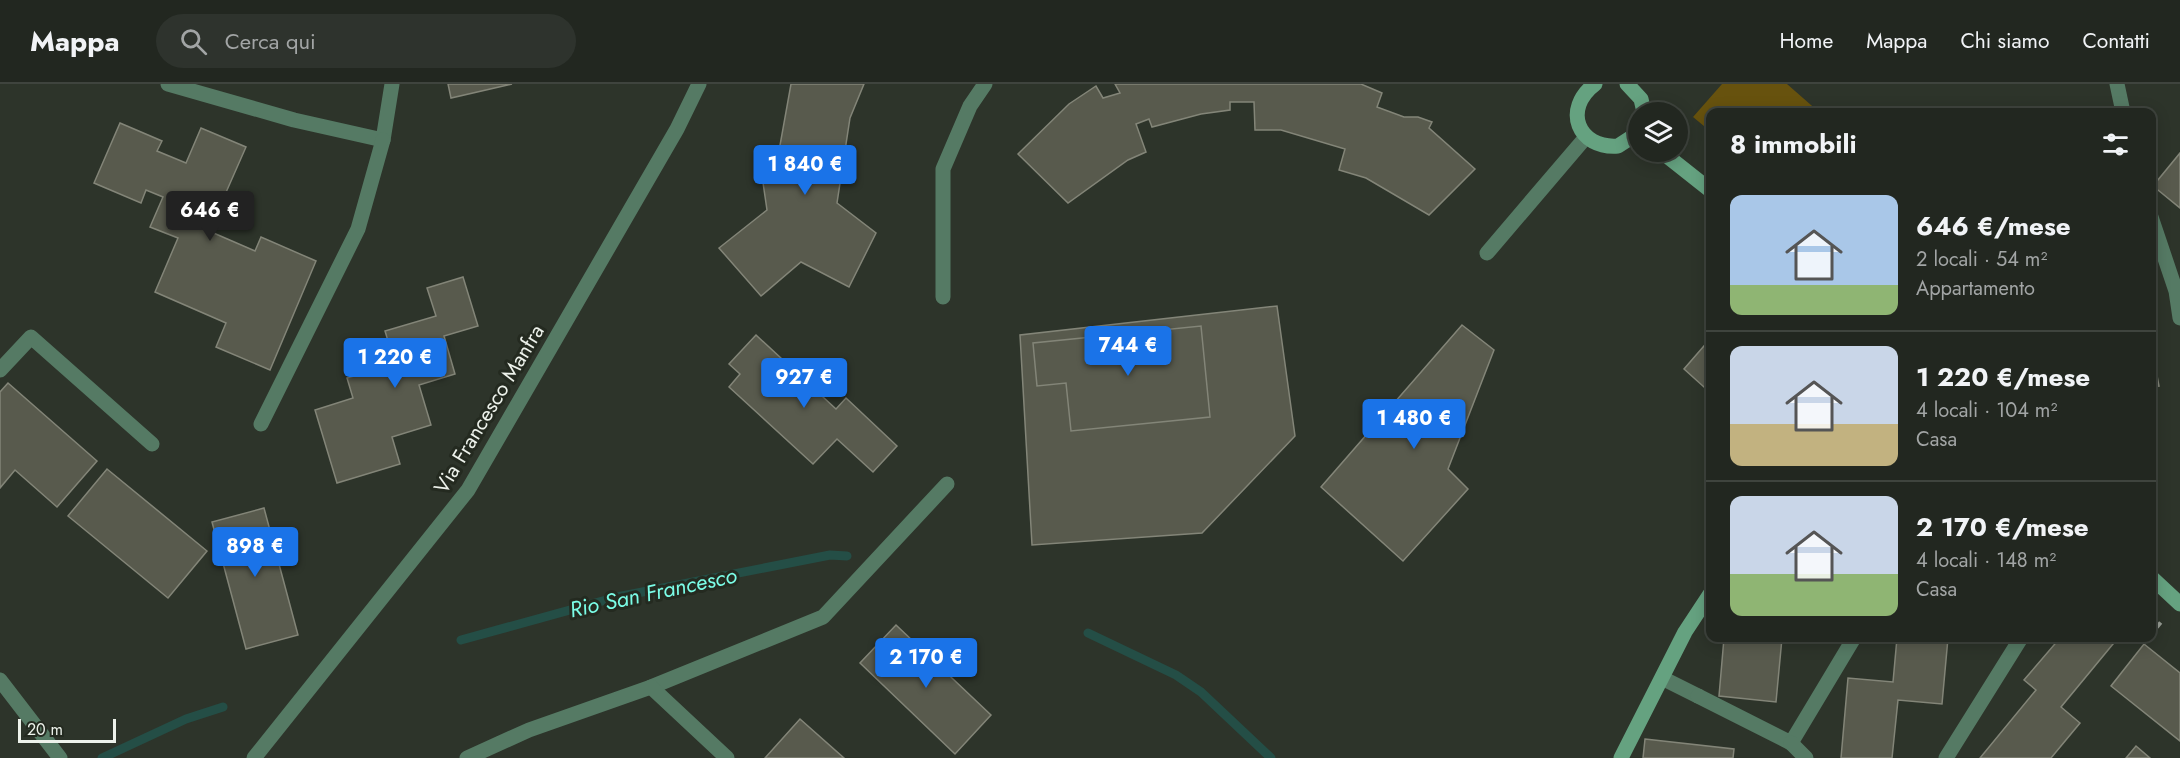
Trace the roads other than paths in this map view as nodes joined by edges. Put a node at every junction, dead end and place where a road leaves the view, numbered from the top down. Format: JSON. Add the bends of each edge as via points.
{"nodes":[{"id":1,"x":168,"y":84,"type":"edge"},
{"id":2,"x":392,"y":84,"type":"edge"},
{"id":3,"x":699,"y":84,"type":"edge"},
{"id":4,"x":985,"y":84,"type":"edge"},
{"id":5,"x":1628,"y":84,"type":"edge"},
{"id":6,"x":2117,"y":84,"type":"edge"},
{"id":7,"x":1586,"y":86,"type":"edge"},
{"id":8,"x":1642,"y":102,"type":"edge"},
{"id":9,"x":2121,"y":108,"type":"edge"},
{"id":10,"x":1586,"y":137,"type":"junction"},
{"id":11,"x":383,"y":140,"type":"junction"},
{"id":12,"x":1628,"y":140,"type":"edge"},
{"id":13,"x":1675,"y":162,"type":"edge"},
{"id":14,"x":1706,"y":187,"type":"edge"},
{"id":15,"x":2156,"y":233,"type":"edge"},
{"id":16,"x":1488,"y":253,"type":"dead end"},
{"id":17,"x":942,"y":297,"type":"dead end"},
{"id":18,"x":2180,"y":318,"type":"edge"},
{"id":19,"x":0,"y":370,"type":"edge"},
{"id":20,"x":261,"y":424,"type":"dead end"},
{"id":21,"x":152,"y":444,"type":"dead end"},
{"id":22,"x":947,"y":484,"type":"dead end"},
{"id":23,"x":2156,"y":582,"type":"edge"},
{"id":24,"x":1706,"y":600,"type":"edge"},
{"id":25,"x":2180,"y":604,"type":"edge"},
{"id":26,"x":1852,"y":642,"type":"edge"},
{"id":27,"x":2018,"y":642,"type":"edge"},
{"id":28,"x":1662,"y":678,"type":"junction"},
{"id":29,"x":0,"y":680,"type":"edge"},
{"id":30,"x":651,"y":687,"type":"junction"},
{"id":31,"x":1791,"y":743,"type":"junction"},
{"id":32,"x":60,"y":758,"type":"edge"},
{"id":33,"x":254,"y":758,"type":"edge"},
{"id":34,"x":467,"y":758,"type":"edge"},
{"id":35,"x":727,"y":758,"type":"edge"},
{"id":36,"x":1622,"y":758,"type":"edge"},
{"id":37,"x":1806,"y":758,"type":"edge"},
{"id":38,"x":1946,"y":758,"type":"edge"}],
"edges":[{"from":1,"to":11,"type":"street","via":[[294,120]]},
{"from":2,"to":11,"type":"street"},
{"from":3,"to":33,"type":"street","name":"Via Francesco Manfra","via":[[671,140],[468,490]]},
{"from":4,"to":17,"type":"street","via":[[970,106],[943,169]]},
{"from":5,"to":8,"type":"main road"},
{"from":6,"to":9,"type":"street"},
{"from":7,"to":10,"type":"main road","via":[[1578,108],[1580,128]]},
{"from":10,"to":12,"type":"main road","via":[[1607,147]]},
{"from":10,"to":16,"type":"street"},
{"from":11,"to":20,"type":"street","via":[[358,229]]},
{"from":13,"to":14,"type":"main road"},
{"from":15,"to":18,"type":"street","via":[[2176,291]]},
{"from":19,"to":21,"type":"street","via":[[31,337]]},
{"from":22,"to":30,"type":"street","via":[[823,617]]},
{"from":23,"to":25,"type":"main road"},
{"from":24,"to":28,"type":"main road"},
{"from":26,"to":31,"type":"street"},
{"from":27,"to":38,"type":"street"},
{"from":28,"to":31,"type":"street"},
{"from":28,"to":36,"type":"main road"},
{"from":29,"to":32,"type":"street"},
{"from":30,"to":34,"type":"street","via":[[529,730]]},
{"from":30,"to":35,"type":"street"},
{"from":31,"to":37,"type":"street"}]}
